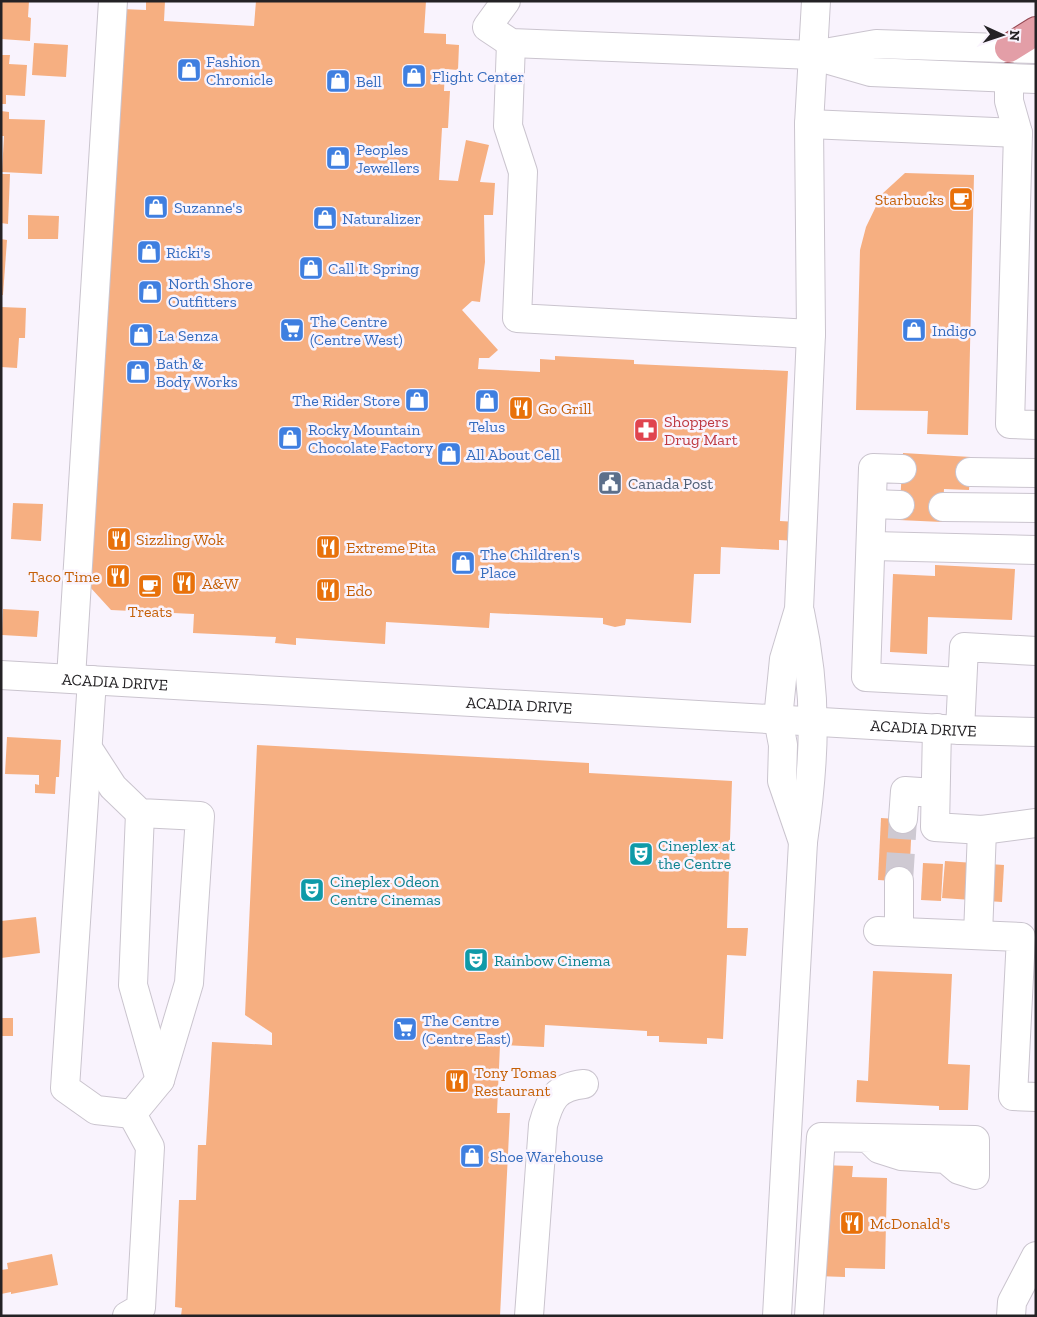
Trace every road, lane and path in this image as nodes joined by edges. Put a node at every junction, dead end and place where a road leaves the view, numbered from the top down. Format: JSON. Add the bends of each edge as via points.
{"nodes":[{"id":1,"x":113,"y":1,"type":"edge"},
{"id":2,"x":506,"y":1,"type":"edge"},
{"id":3,"x":816,"y":1,"type":"edge"},
{"id":4,"x":1036,"y":31,"type":"edge"},
{"id":5,"x":512,"y":42,"type":"junction"},
{"id":6,"x":1009,"y":48,"type":"junction"},
{"id":7,"x":1036,"y":49,"type":"edge"},
{"id":8,"x":813,"y":55,"type":"junction"},
{"id":9,"x":1009,"y":78,"type":"junction"},
{"id":10,"x":1036,"y":79,"type":"edge"},
{"id":11,"x":810,"y":124,"type":"junction"},
{"id":12,"x":1018,"y":133,"type":"junction"},
{"id":13,"x":1026,"y":202,"type":"edge"},
{"id":14,"x":812,"y":334,"type":"junction"},
{"id":15,"x":1036,"y":425,"type":"edge"},
{"id":16,"x":902,"y":469,"type":"dead end"},
{"id":17,"x":970,"y":472,"type":"dead end"},
{"id":18,"x":1036,"y":472,"type":"edge"},
{"id":19,"x":872,"y":504,"type":"junction"},
{"id":20,"x":900,"y":505,"type":"dead end"},
{"id":21,"x":943,"y":506,"type":"dead end"},
{"id":22,"x":1036,"y":508,"type":"edge"},
{"id":23,"x":872,"y":546,"type":"junction"},
{"id":24,"x":1036,"y":550,"type":"edge"},
{"id":25,"x":799,"y":610,"type":"junction"},
{"id":26,"x":1036,"y":651,"type":"edge"},
{"id":27,"x":1,"y":675,"type":"edge"},
{"id":28,"x":82,"y":679,"type":"junction"},
{"id":29,"x":962,"y":682,"type":"junction"},
{"id":30,"x":778,"y":720,"type":"junction"},
{"id":31,"x":814,"y":722,"type":"junction"},
{"id":32,"x":948,"y":729,"type":"junction"},
{"id":33,"x":1036,"y":732,"type":"edge"},
{"id":34,"x":89,"y":750,"type":"junction"},
{"id":35,"x":935,"y":793,"type":"junction"},
{"id":36,"x":140,"y":813,"type":"junction"},
{"id":37,"x":903,"y":819,"type":"tunnel mouth"},
{"id":38,"x":1036,"y":823,"type":"edge"},
{"id":39,"x":982,"y":830,"type":"junction"},
{"id":40,"x":803,"y":842,"type":"junction"},
{"id":41,"x":899,"y":881,"type":"tunnel mouth"},
{"id":42,"x":978,"y":936,"type":"junction"},
{"id":43,"x":1028,"y":953,"type":"edge"},
{"id":44,"x":160,"y":1080,"type":"junction"},
{"id":45,"x":584,"y":1084,"type":"dead end"},
{"id":46,"x":1036,"y":1096,"type":"edge"},
{"id":47,"x":132,"y":1114,"type":"junction"},
{"id":48,"x":975,"y":1175,"type":"dead end"},
{"id":49,"x":1036,"y":1256,"type":"edge"},
{"id":50,"x":127,"y":1316,"type":"edge"},
{"id":51,"x":529,"y":1316,"type":"edge"},
{"id":52,"x":776,"y":1316,"type":"edge"},
{"id":53,"x":810,"y":1316,"type":"edge"},
{"id":54,"x":1011,"y":1316,"type":"edge"}],
"edges":[{"from":1,"to":28,"type":"street"},
{"from":2,"to":5,"type":"street","via":[[487,27]]},
{"from":3,"to":8,"type":"street"},
{"from":4,"to":6,"type":"main road"},
{"from":5,"to":8,"type":"street"},
{"from":5,"to":14,"type":"street","via":[[508,126],[523,172],[517,318]]},
{"from":6,"to":7,"type":"street"},
{"from":6,"to":8,"type":"street","via":[[876,44]]},
{"from":8,"to":9,"type":"street","via":[[871,72]]},
{"from":8,"to":11,"type":"street"},
{"from":9,"to":10,"type":"street"},
{"from":9,"to":12,"type":"street","via":[[1009,101]]},
{"from":11,"to":12,"type":"street"},
{"from":11,"to":14,"type":"street"},
{"from":12,"to":13,"type":"street"},
{"from":13,"to":15,"type":"street","via":[[1010,424]]},
{"from":14,"to":25,"type":"street"},
{"from":16,"to":19,"type":"street","via":[[873,468]]},
{"from":17,"to":18,"type":"street"},
{"from":19,"to":20,"type":"street"},
{"from":19,"to":23,"type":"street"},
{"from":21,"to":22,"type":"street"},
{"from":23,"to":24,"type":"street"},
{"from":23,"to":29,"type":"street","via":[[866,676]]},
{"from":25,"to":30,"type":"street","via":[[784,659]]},
{"from":25,"to":31,"type":"street","via":[[810,658]]},
{"from":26,"to":29,"type":"street","via":[[964,647]]},
{"from":27,"to":28,"type":"street","name":"ACADIA DRIVE"},
{"from":28,"to":30,"type":"street","name":"ACADIA DRIVE"},
{"from":28,"to":34,"type":"street"},
{"from":29,"to":32,"type":"street"},
{"from":30,"to":31,"type":"street","name":"ACADIA DRIVE"},
{"from":30,"to":40,"type":"street","via":[[783,745],[782,781]]},
{"from":31,"to":32,"type":"street","name":"ACADIA DRIVE"},
{"from":31,"to":40,"type":"street","via":[[812,782]]},
{"from":32,"to":33,"type":"street","name":"ACADIA DRIVE"},
{"from":32,"to":35,"type":"street"},
{"from":34,"to":36,"type":"street","via":[[113,787]]},
{"from":34,"to":47,"type":"street","via":[[65,1088],[96,1110]]},
{"from":35,"to":37,"type":"street","via":[[905,792]]},
{"from":35,"to":39,"type":"street","via":[[935,827]]},
{"from":36,"to":44,"type":"street","via":[[133,985]]},
{"from":36,"to":44,"type":"street","via":[[200,816],[189,983]]},
{"from":38,"to":39,"type":"street"},
{"from":39,"to":42,"type":"street"},
{"from":40,"to":52,"type":"street"},
{"from":41,"to":42,"type":"street","via":[[888,931]]},
{"from":42,"to":43,"type":"street","via":[[1021,937]]},
{"from":43,"to":46,"type":"street","via":[[1013,1096]]},
{"from":44,"to":47,"type":"street"},
{"from":45,"to":51,"type":"street","via":[[558,1092],[547,1109],[543,1126]]},
{"from":47,"to":50,"type":"street","via":[[150,1147],[141,1308]]},
{"from":48,"to":53,"type":"street","via":[[959,1170],[946,1159],[901,1156],[879,1149],[868,1138],[821,1137]]},
{"from":49,"to":54,"type":"street","via":[[1012,1302]]}]}
